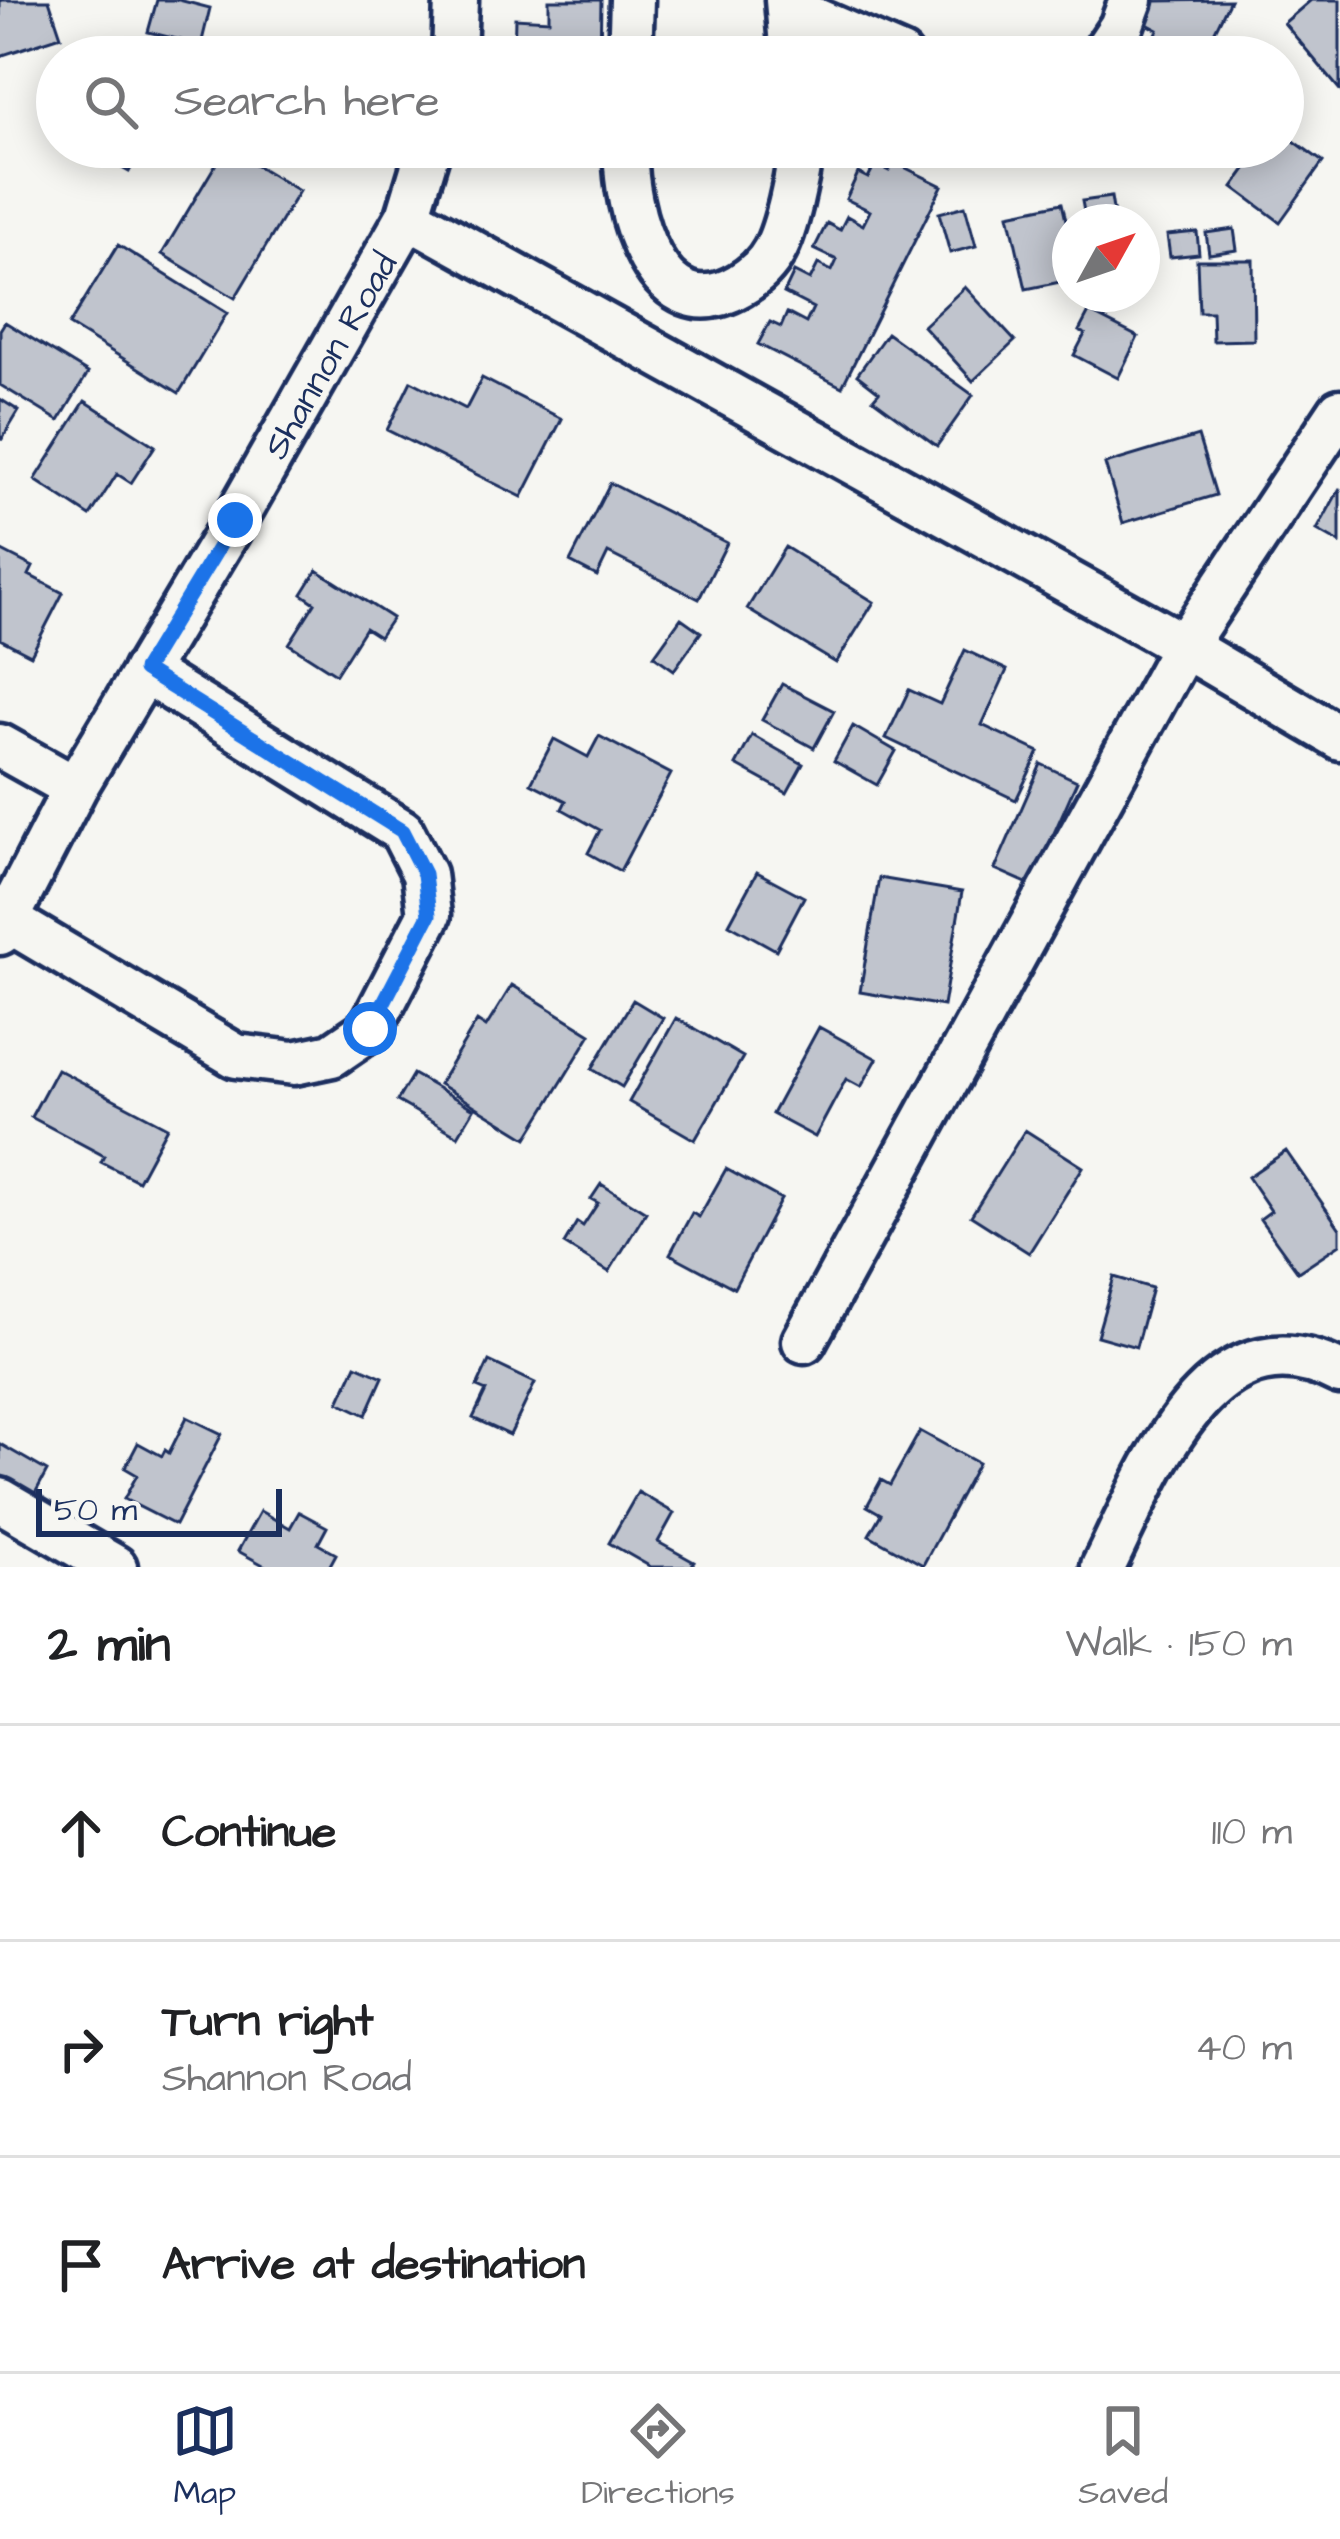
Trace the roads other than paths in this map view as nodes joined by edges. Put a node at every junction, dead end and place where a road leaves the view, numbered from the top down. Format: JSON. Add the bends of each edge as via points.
{"nodes":[{"id":1,"x":456,"y":0,"type":"edge"},
{"id":2,"x":632,"y":0,"type":"edge"},
{"id":3,"x":1132,"y":0,"type":"edge"},
{"id":4,"x":788,"y":4,"type":"edge"},
{"id":5,"x":455,"y":36,"type":"edge"},
{"id":6,"x":631,"y":36,"type":"edge"},
{"id":7,"x":791,"y":36,"type":"edge"},
{"id":8,"x":857,"y":36,"type":"edge"},
{"id":9,"x":1115,"y":36,"type":"edge"},
{"id":10,"x":423,"y":168,"type":"edge"},
{"id":11,"x":624,"y":168,"type":"edge"},
{"id":12,"x":799,"y":168,"type":"edge"},
{"id":13,"x":408,"y":216,"type":"junction"},
{"id":14,"x":1340,"y":411,"type":"edge"},
{"id":15,"x":1184,"y":646,"type":"junction"},
{"id":16,"x":144,"y":670,"type":"junction"},
{"id":17,"x":1340,"y":738,"type":"edge"},
{"id":18,"x":0,"y":746,"type":"edge"},
{"id":19,"x":75,"y":788,"type":"junction"},
{"id":20,"x":4,"y":926,"type":"edge"},
{"id":21,"x":804,"y":1341,"type":"dead end"},
{"id":22,"x":1340,"y":1372,"type":"edge"},
{"id":23,"x":0,"y":1500,"type":"edge"},
{"id":24,"x":115,"y":1567,"type":"edge"},
{"id":25,"x":1103,"y":1567,"type":"edge"}],
"edges":[{"from":1,"to":5,"type":"street"},
{"from":2,"to":6,"type":"street"},
{"from":3,"to":9,"type":"street"},
{"from":4,"to":7,"type":"street"},
{"from":4,"to":8,"type":"street"},
{"from":10,"to":13,"type":"street","name":"Shannon Road"},
{"from":11,"to":12,"type":"street","via":[[648,256],[698,296],[728,292],[762,272],[782,240]]},
{"from":13,"to":15,"type":"street"},
{"from":13,"to":16,"type":"street","name":"Shannon Road"},
{"from":14,"to":15,"type":"street"},
{"from":15,"to":17,"type":"street"},
{"from":15,"to":21,"type":"street"},
{"from":16,"to":19,"type":"street","name":"Shannon Road"},
{"from":16,"to":20,"type":"street","via":[[402,831],[424,874],[429,915],[403,969],[370,1029],[332,1054],[294,1064],[236,1056]]},
{"from":18,"to":19,"type":"street"},
{"from":19,"to":20,"type":"street","name":"Shannon Road"},
{"from":22,"to":25,"type":"street","via":[[1269,1359],[1202,1392],[1173,1429]]},
{"from":23,"to":24,"type":"street"}]}
